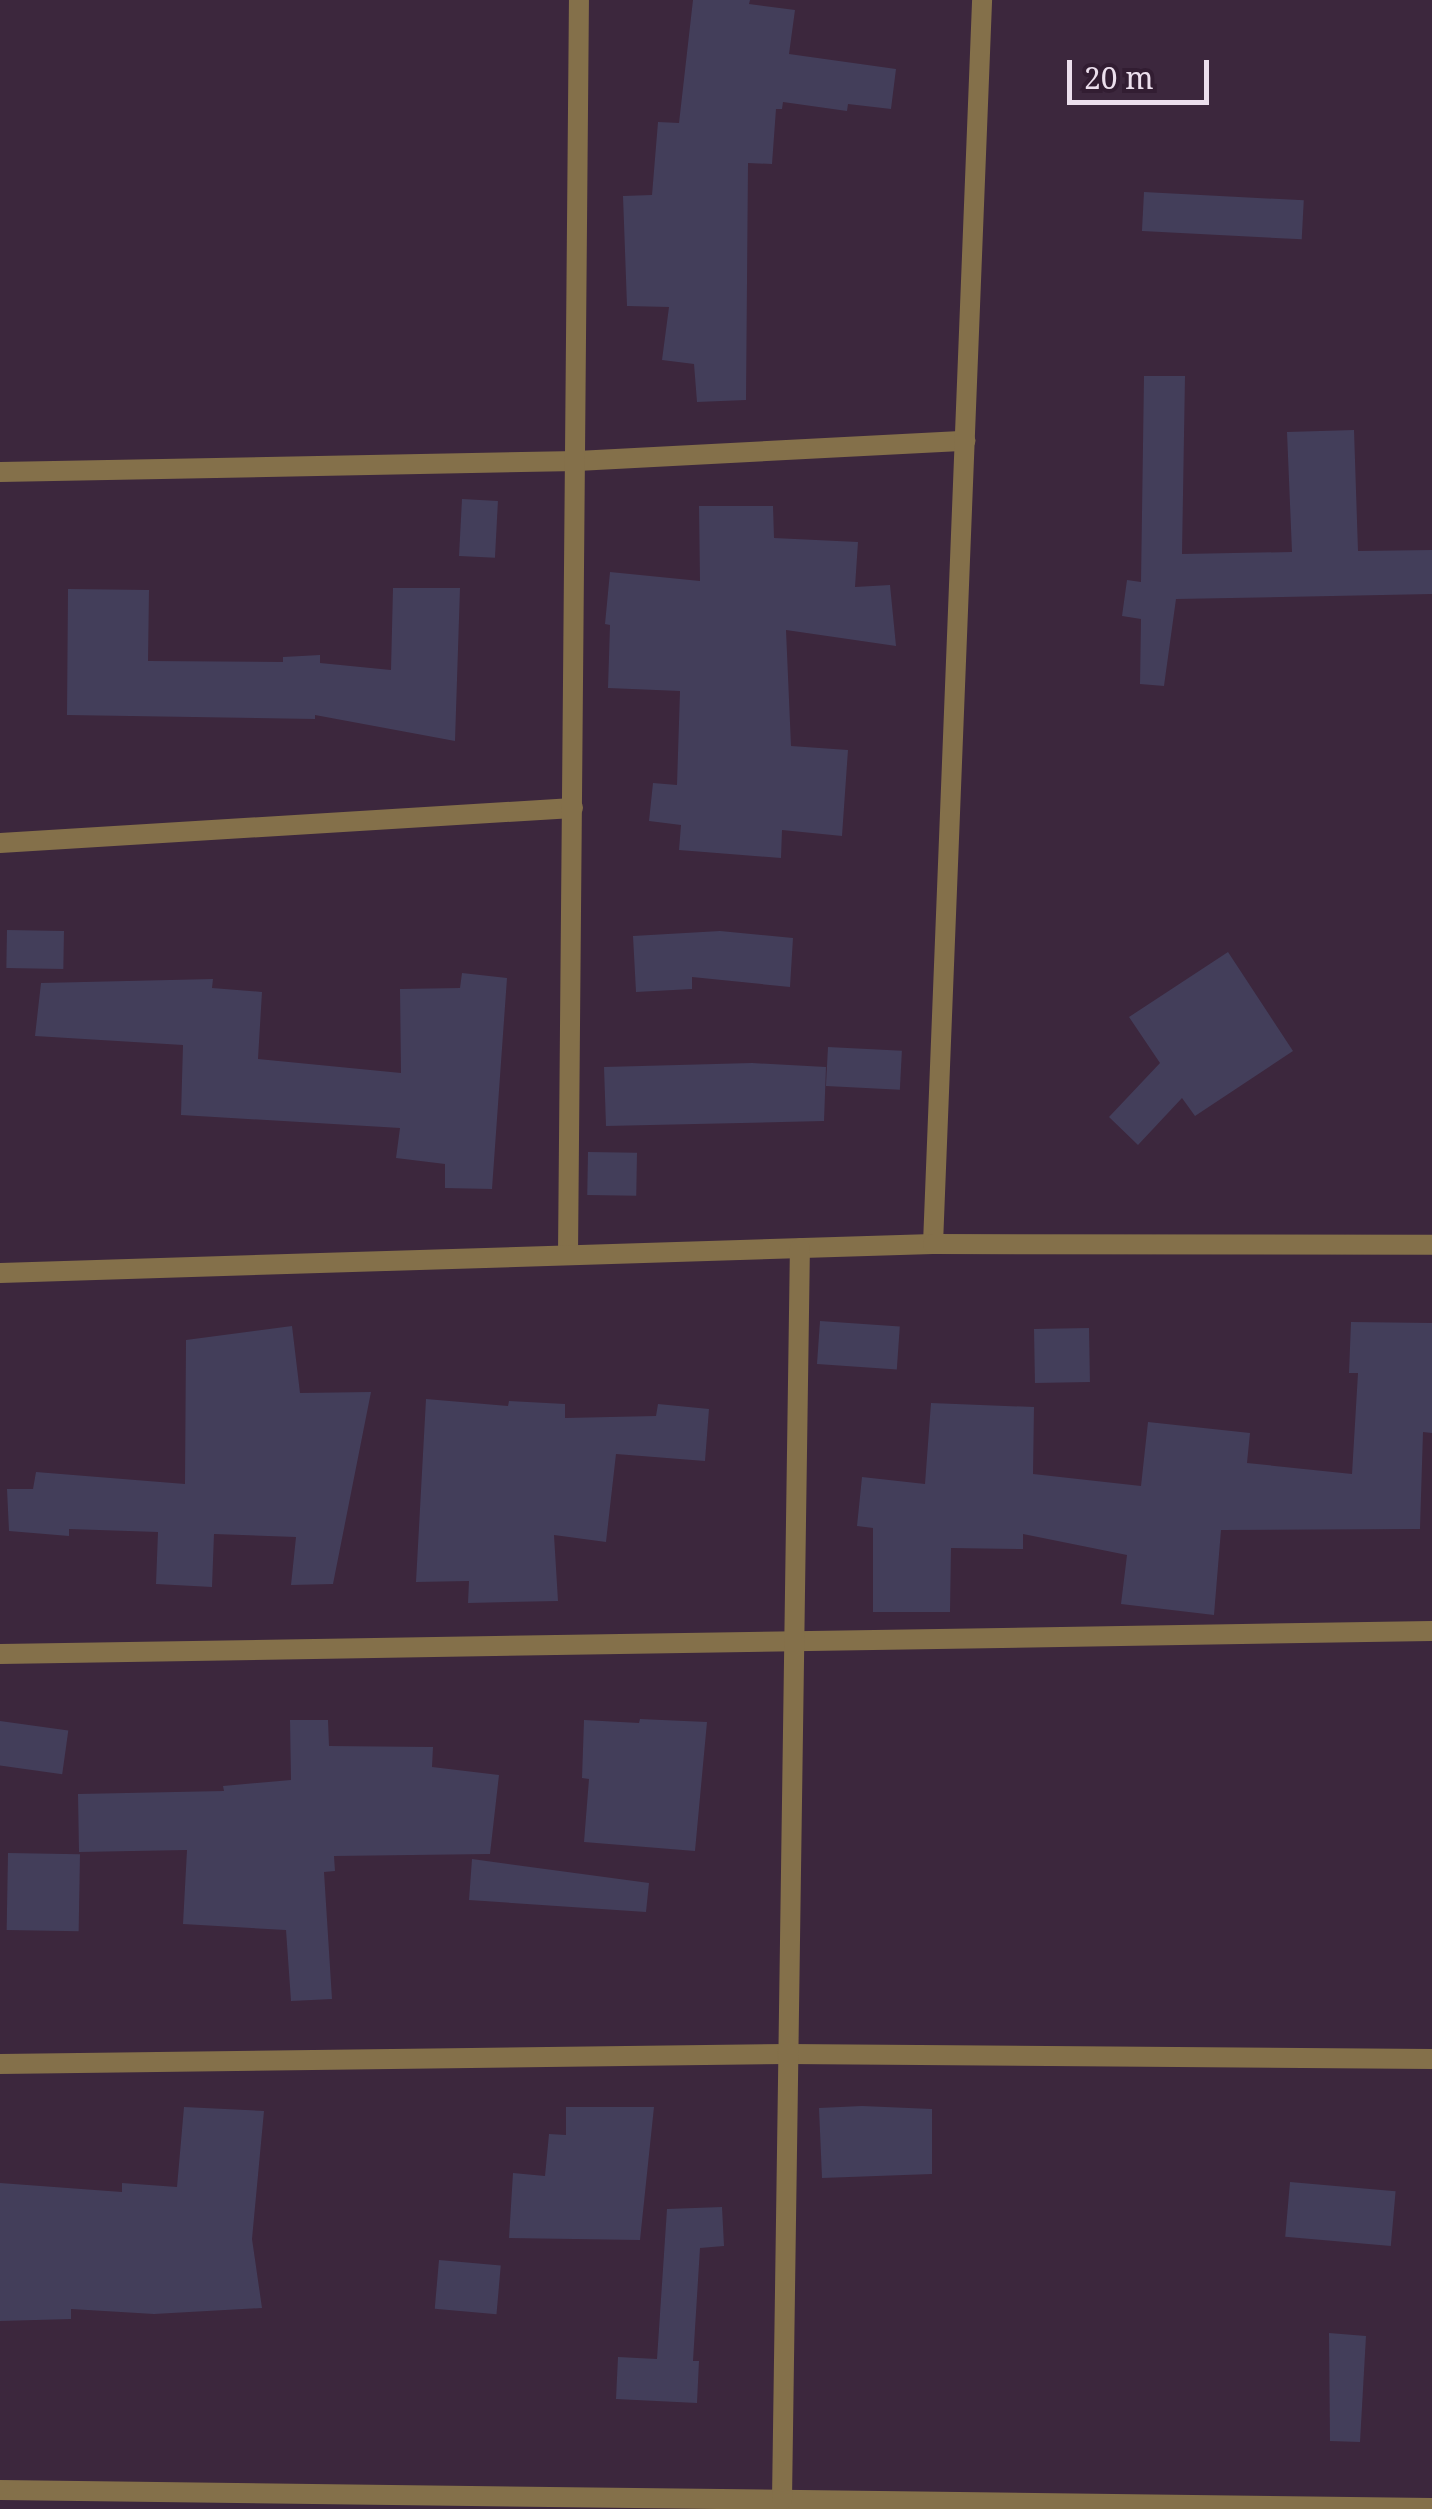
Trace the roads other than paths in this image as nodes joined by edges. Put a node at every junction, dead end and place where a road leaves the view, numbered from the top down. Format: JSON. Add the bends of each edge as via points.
{"nodes":[{"id":1,"x":579,"y":0,"type":"edge"},
{"id":2,"x":982,"y":0,"type":"edge"},
{"id":3,"x":965,"y":441,"type":"junction"},
{"id":4,"x":577,"y":461,"type":"junction"},
{"id":5,"x":0,"y":472,"type":"edge"},
{"id":6,"x":573,"y":808,"type":"junction"},
{"id":7,"x":0,"y":843,"type":"edge"},
{"id":8,"x":933,"y":1244,"type":"junction"},
{"id":9,"x":1432,"y":1245,"type":"edge"},
{"id":10,"x":800,"y":1248,"type":"junction"},
{"id":11,"x":568,"y":1254,"type":"junction"},
{"id":12,"x":0,"y":1273,"type":"edge"},
{"id":13,"x":1432,"y":1632,"type":"edge"},
{"id":14,"x":791,"y":1642,"type":"junction"},
{"id":15,"x":0,"y":1654,"type":"edge"},
{"id":16,"x":787,"y":2054,"type":"junction"},
{"id":17,"x":1432,"y":2059,"type":"edge"},
{"id":18,"x":0,"y":2064,"type":"edge"},
{"id":19,"x":0,"y":2490,"type":"edge"},
{"id":20,"x":40,"y":2500,"type":"edge"},
{"id":21,"x":782,"y":2500,"type":"junction"},
{"id":22,"x":974,"y":2505,"type":"edge"},
{"id":23,"x":1432,"y":2508,"type":"edge"}],
"edges":[{"from":1,"to":4,"type":"street"},
{"from":2,"to":3,"type":"street"},
{"from":3,"to":4,"type":"street"},
{"from":3,"to":8,"type":"street"},
{"from":4,"to":5,"type":"street"},
{"from":4,"to":6,"type":"street"},
{"from":6,"to":7,"type":"street"},
{"from":6,"to":11,"type":"street"},
{"from":8,"to":9,"type":"street"},
{"from":8,"to":10,"type":"street"},
{"from":10,"to":11,"type":"street"},
{"from":10,"to":14,"type":"street"},
{"from":11,"to":12,"type":"street"},
{"from":13,"to":14,"type":"street"},
{"from":14,"to":15,"type":"street"},
{"from":14,"to":16,"type":"street"},
{"from":16,"to":17,"type":"street"},
{"from":16,"to":18,"type":"street"},
{"from":16,"to":21,"type":"street"},
{"from":19,"to":20,"type":"street"},
{"from":20,"to":21,"type":"street"},
{"from":21,"to":22,"type":"street"},
{"from":22,"to":23,"type":"street"}]}
